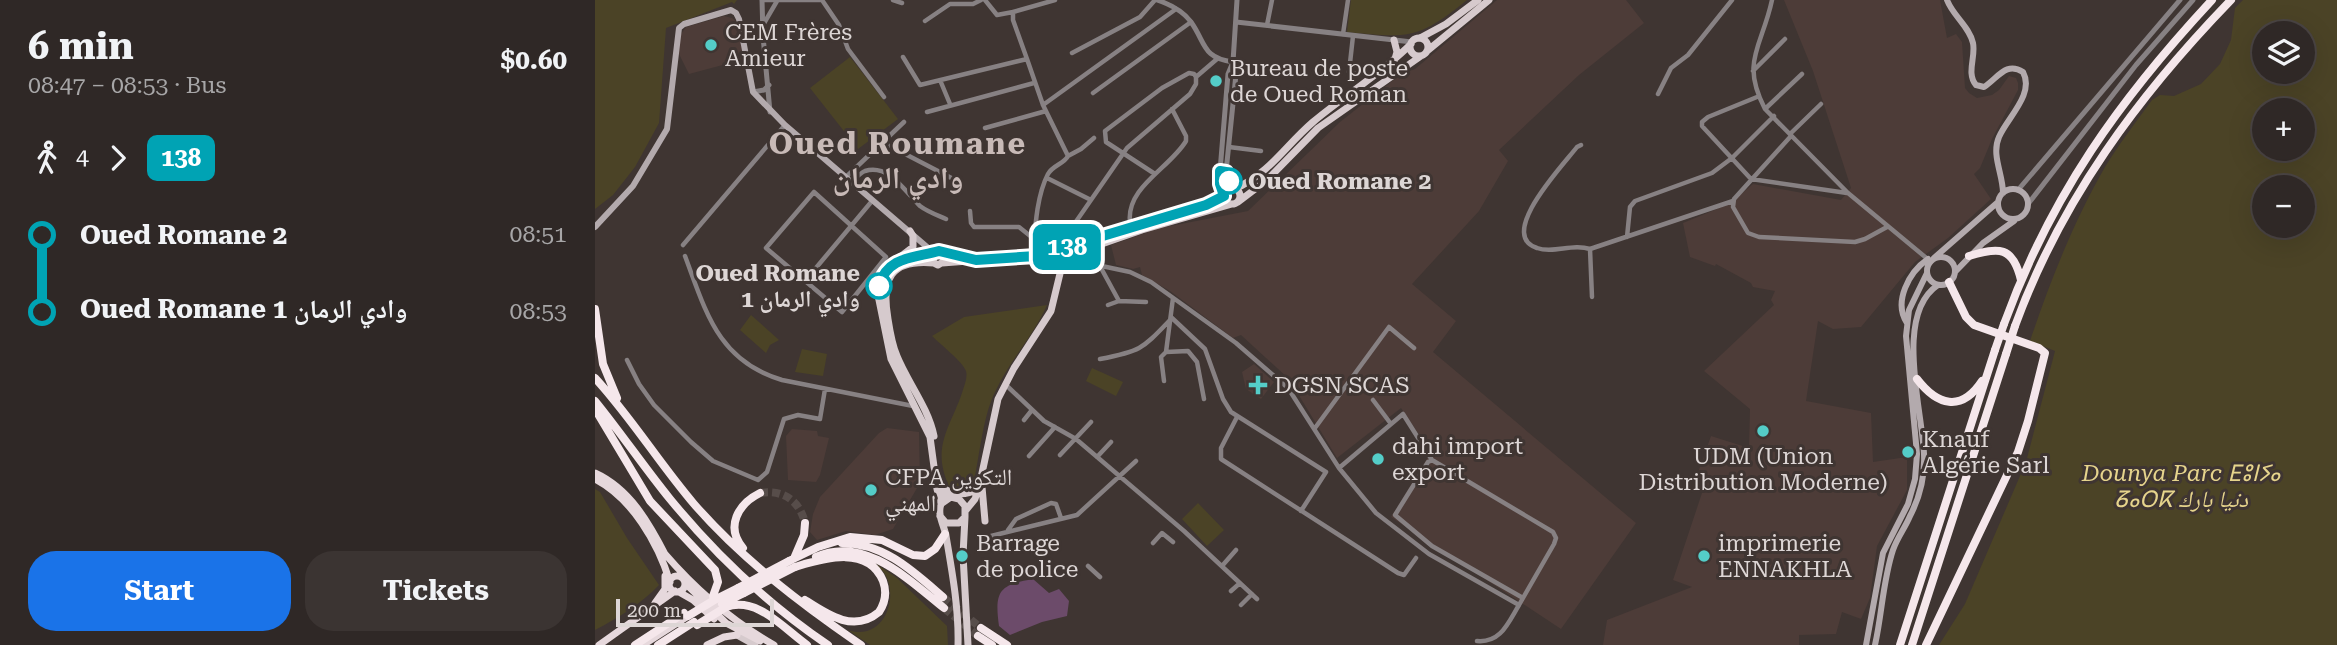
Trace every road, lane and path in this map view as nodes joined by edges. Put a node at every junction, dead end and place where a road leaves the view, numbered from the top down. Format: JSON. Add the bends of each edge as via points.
{"nodes":[{"id":1,"x":762,"y":0,"type":"edge"},
{"id":2,"x":822,"y":0,"type":"edge"},
{"id":3,"x":893,"y":0,"type":"edge"},
{"id":4,"x":983,"y":0,"type":"edge"},
{"id":5,"x":1055,"y":0,"type":"edge"},
{"id":6,"x":1156,"y":0,"type":"edge"},
{"id":7,"x":1237,"y":0,"type":"edge"},
{"id":8,"x":1272,"y":0,"type":"edge"},
{"id":9,"x":1348,"y":0,"type":"edge"},
{"id":10,"x":1478,"y":0,"type":"edge"},
{"id":11,"x":1489,"y":0,"type":"edge"},
{"id":12,"x":1732,"y":0,"type":"edge"},
{"id":13,"x":1772,"y":0,"type":"edge"},
{"id":14,"x":1947,"y":0,"type":"edge"},
{"id":15,"x":2180,"y":0,"type":"edge"},
{"id":16,"x":2193,"y":0,"type":"edge"},
{"id":17,"x":2212,"y":0,"type":"edge"},
{"id":18,"x":2231,"y":0,"type":"edge"},
{"id":19,"x":777,"y":1,"type":"edge"},
{"id":20,"x":902,"y":3,"type":"dead end"},
{"id":21,"x":1176,"y":9,"type":"junction"},
{"id":22,"x":1013,"y":12,"type":"junction"},
{"id":23,"x":925,"y":21,"type":"dead end"},
{"id":24,"x":1191,"y":22,"type":"junction"},
{"id":25,"x":1236,"y":22,"type":"junction"},
{"id":26,"x":1267,"y":25,"type":"junction"},
{"id":27,"x":763,"y":26,"type":"junction"},
{"id":28,"x":1343,"y":35,"type":"junction"},
{"id":29,"x":1353,"y":36,"type":"junction"},
{"id":30,"x":1785,"y":39,"type":"dead end"},
{"id":31,"x":1394,"y":40,"type":"junction"},
{"id":32,"x":1414,"y":41,"type":"junction"},
{"id":33,"x":1072,"y":53,"type":"dead end"},
{"id":34,"x":1424,"y":54,"type":"junction"},
{"id":35,"x":902,"y":57,"type":"dead end"},
{"id":36,"x":1027,"y":59,"type":"junction"},
{"id":37,"x":1217,"y":59,"type":"junction"},
{"id":38,"x":1395,"y":59,"type":"junction"},
{"id":39,"x":1233,"y":62,"type":"junction"},
{"id":40,"x":1752,"y":72,"type":"junction"},
{"id":41,"x":1356,"y":74,"type":"dead end"},
{"id":42,"x":1802,"y":74,"type":"dead end"},
{"id":43,"x":1196,"y":77,"type":"junction"},
{"id":44,"x":940,"y":79,"type":"junction"},
{"id":45,"x":1034,"y":83,"type":"junction"},
{"id":46,"x":769,"y":85,"type":"junction"},
{"id":47,"x":753,"y":92,"type":"junction"},
{"id":48,"x":1093,"y":93,"type":"dead end"},
{"id":49,"x":1658,"y":94,"type":"dead end"},
{"id":50,"x":884,"y":97,"type":"dead end"},
{"id":51,"x":1757,"y":97,"type":"junction"},
{"id":52,"x":950,"y":104,"type":"junction"},
{"id":53,"x":1821,"y":104,"type":"dead end"},
{"id":54,"x":1043,"y":105,"type":"junction"},
{"id":55,"x":1173,"y":109,"type":"junction"},
{"id":56,"x":1765,"y":109,"type":"junction"},
{"id":57,"x":1046,"y":111,"type":"junction"},
{"id":58,"x":770,"y":112,"type":"junction"},
{"id":59,"x":926,"y":112,"type":"dead end"},
{"id":60,"x":1774,"y":116,"type":"junction"},
{"id":61,"x":905,"y":122,"type":"dead end"},
{"id":62,"x":785,"y":125,"type":"junction"},
{"id":63,"x":985,"y":128,"type":"dead end"},
{"id":64,"x":1791,"y":135,"type":"junction"},
{"id":65,"x":1094,"y":138,"type":"dead end"},
{"id":66,"x":884,"y":143,"type":"junction"},
{"id":67,"x":1581,"y":145,"type":"dead end"},
{"id":68,"x":1229,"y":147,"type":"junction"},
{"id":69,"x":1261,"y":151,"type":"dead end"},
{"id":70,"x":1124,"y":153,"type":"junction"},
{"id":71,"x":1068,"y":156,"type":"junction"},
{"id":72,"x":1732,"y":158,"type":"junction"},
{"id":73,"x":1223,"y":172,"type":"junction"},
{"id":74,"x":1154,"y":174,"type":"junction"},
{"id":75,"x":2002,"y":175,"type":"junction"},
{"id":76,"x":1047,"y":178,"type":"junction"},
{"id":77,"x":1751,"y":179,"type":"junction"},
{"id":78,"x":848,"y":180,"type":"junction"},
{"id":79,"x":961,"y":183,"type":"dead end"},
{"id":80,"x":1235,"y":188,"type":"junction"},
{"id":81,"x":2015,"y":190,"type":"junction"},
{"id":82,"x":2003,"y":192,"type":"junction"},
{"id":83,"x":1848,"y":193,"type":"junction"},
{"id":84,"x":1224,"y":195,"type":"junction"},
{"id":85,"x":1091,"y":200,"type":"junction"},
{"id":86,"x":872,"y":201,"type":"junction"},
{"id":87,"x":1733,"y":201,"type":"junction"},
{"id":88,"x":1998,"y":202,"type":"junction"},
{"id":89,"x":1211,"y":203,"type":"junction"},
{"id":90,"x":1235,"y":203,"type":"junction"},
{"id":91,"x":2028,"y":204,"type":"junction"},
{"id":92,"x":970,"y":211,"type":"dead end"},
{"id":93,"x":946,"y":219,"type":"dead end"},
{"id":94,"x":2017,"y":219,"type":"junction"},
{"id":95,"x":1130,"y":222,"type":"junction"},
{"id":96,"x":595,"y":224,"type":"edge"},
{"id":97,"x":851,"y":225,"type":"junction"},
{"id":98,"x":1887,"y":227,"type":"junction"},
{"id":99,"x":910,"y":230,"type":"junction"},
{"id":100,"x":1627,"y":237,"type":"junction"},
{"id":101,"x":1034,"y":239,"type":"junction"},
{"id":102,"x":683,"y":244,"type":"dead end"},
{"id":103,"x":1590,"y":249,"type":"junction"},
{"id":104,"x":1063,"y":250,"type":"junction"},
{"id":105,"x":685,"y":256,"type":"dead end"},
{"id":106,"x":1035,"y":256,"type":"junction"},
{"id":107,"x":1969,"y":256,"type":"junction"},
{"id":108,"x":937,"y":257,"type":"junction"},
{"id":109,"x":1931,"y":259,"type":"junction"},
{"id":110,"x":896,"y":262,"type":"junction"},
{"id":111,"x":1100,"y":267,"type":"junction"},
{"id":112,"x":1955,"y":272,"type":"junction"},
{"id":113,"x":1927,"y":273,"type":"junction"},
{"id":114,"x":805,"y":281,"type":"junction"},
{"id":115,"x":2021,"y":281,"type":"junction"},
{"id":116,"x":1949,"y":282,"type":"junction"},
{"id":117,"x":1938,"y":285,"type":"junction"},
{"id":118,"x":1592,"y":297,"type":"dead end"},
{"id":119,"x":1173,"y":299,"type":"junction"},
{"id":120,"x":1119,"y":301,"type":"junction"},
{"id":121,"x":1146,"y":302,"type":"dead end"},
{"id":122,"x":1108,"y":305,"type":"dead end"},
{"id":123,"x":595,"y":309,"type":"edge"},
{"id":124,"x":1172,"y":318,"type":"junction"},
{"id":125,"x":1907,"y":323,"type":"junction"},
{"id":126,"x":1414,"y":348,"type":"dead end"},
{"id":127,"x":1166,"y":352,"type":"junction"},
{"id":128,"x":1100,"y":359,"type":"dead end"},
{"id":129,"x":627,"y":360,"type":"dead end"},
{"id":130,"x":1989,"y":370,"type":"junction"},
{"id":131,"x":595,"y":378,"type":"edge"},
{"id":132,"x":1917,"y":379,"type":"junction"},
{"id":133,"x":1164,"y":381,"type":"dead end"},
{"id":134,"x":1005,"y":384,"type":"junction"},
{"id":135,"x":825,"y":389,"type":"junction"},
{"id":136,"x":1204,"y":400,"type":"dead end"},
{"id":137,"x":595,"y":401,"type":"edge"},
{"id":138,"x":1373,"y":401,"type":"dead end"},
{"id":139,"x":916,"y":406,"type":"junction"},
{"id":140,"x":595,"y":409,"type":"edge"},
{"id":141,"x":1032,"y":410,"type":"junction"},
{"id":142,"x":1237,"y":417,"type":"junction"},
{"id":143,"x":1024,"y":421,"type":"dead end"},
{"id":144,"x":1091,"y":422,"type":"dead end"},
{"id":145,"x":1391,"y":424,"type":"junction"},
{"id":146,"x":1055,"y":427,"type":"junction"},
{"id":147,"x":1315,"y":428,"type":"junction"},
{"id":148,"x":1076,"y":439,"type":"junction"},
{"id":149,"x":1111,"y":442,"type":"dead end"},
{"id":150,"x":648,"y":448,"type":"junction"},
{"id":151,"x":1060,"y":455,"type":"dead end"},
{"id":152,"x":1029,"y":456,"type":"dead end"},
{"id":153,"x":1097,"y":457,"type":"junction"},
{"id":154,"x":1432,"y":460,"type":"junction"},
{"id":155,"x":1136,"y":461,"type":"dead end"},
{"id":156,"x":1339,"y":468,"type":"junction"},
{"id":157,"x":595,"y":473,"type":"edge"},
{"id":158,"x":982,"y":475,"type":"junction"},
{"id":159,"x":1120,"y":477,"type":"junction"},
{"id":160,"x":595,"y":479,"type":"edge"},
{"id":161,"x":941,"y":487,"type":"junction"},
{"id":162,"x":978,"y":489,"type":"junction"},
{"id":163,"x":760,"y":493,"type":"dead end"},
{"id":164,"x":944,"y":501,"type":"junction"},
{"id":165,"x":1301,"y":511,"type":"junction"},
{"id":166,"x":966,"y":513,"type":"junction"},
{"id":167,"x":940,"y":516,"type":"junction"},
{"id":168,"x":1061,"y":518,"type":"junction"},
{"id":169,"x":985,"y":521,"type":"dead end"},
{"id":170,"x":804,"y":523,"type":"dead end"},
{"id":171,"x":1007,"y":531,"type":"junction"},
{"id":172,"x":945,"y":534,"type":"junction"},
{"id":173,"x":991,"y":536,"type":"dead end"},
{"id":174,"x":1173,"y":542,"type":"dead end"},
{"id":175,"x":1153,"y":543,"type":"dead end"},
{"id":176,"x":818,"y":547,"type":"junction"},
{"id":177,"x":1236,"y":550,"type":"dead end"},
{"id":178,"x":663,"y":555,"type":"junction"},
{"id":179,"x":1416,"y":558,"type":"dead end"},
{"id":180,"x":793,"y":562,"type":"junction"},
{"id":181,"x":755,"y":564,"type":"junction"},
{"id":182,"x":1088,"y":566,"type":"dead end"},
{"id":183,"x":1222,"y":566,"type":"junction"},
{"id":184,"x":1100,"y":577,"type":"dead end"},
{"id":185,"x":682,"y":580,"type":"junction"},
{"id":186,"x":1240,"y":583,"type":"junction"},
{"id":187,"x":672,"y":588,"type":"junction"},
{"id":188,"x":785,"y":590,"type":"junction"},
{"id":189,"x":1231,"y":591,"type":"dead end"},
{"id":190,"x":1252,"y":594,"type":"junction"},
{"id":191,"x":943,"y":597,"type":"tunnel mouth"},
{"id":192,"x":1523,"y":598,"type":"junction"},
{"id":193,"x":1258,"y":599,"type":"dead end"},
{"id":194,"x":719,"y":602,"type":"junction"},
{"id":195,"x":1518,"y":605,"type":"junction"},
{"id":196,"x":1241,"y":606,"type":"dead end"},
{"id":197,"x":944,"y":608,"type":"tunnel mouth"},
{"id":198,"x":691,"y":619,"type":"junction"},
{"id":199,"x":737,"y":635,"type":"junction"},
{"id":200,"x":1476,"y":640,"type":"dead end"},
{"id":201,"x":599,"y":645,"type":"edge"},
{"id":202,"x":635,"y":645,"type":"edge"},
{"id":203,"x":643,"y":645,"type":"edge"},
{"id":204,"x":658,"y":645,"type":"edge"},
{"id":205,"x":665,"y":645,"type":"edge"},
{"id":206,"x":707,"y":645,"type":"edge"},
{"id":207,"x":755,"y":645,"type":"edge"},
{"id":208,"x":774,"y":645,"type":"edge"},
{"id":209,"x":807,"y":645,"type":"edge"},
{"id":210,"x":828,"y":645,"type":"edge"},
{"id":211,"x":861,"y":645,"type":"edge"},
{"id":212,"x":958,"y":645,"type":"edge"},
{"id":213,"x":968,"y":645,"type":"edge"},
{"id":214,"x":992,"y":645,"type":"edge"},
{"id":215,"x":1007,"y":645,"type":"edge"},
{"id":216,"x":1865,"y":645,"type":"edge"},
{"id":217,"x":1875,"y":645,"type":"edge"},
{"id":218,"x":1901,"y":645,"type":"edge"},
{"id":219,"x":1912,"y":645,"type":"edge"},
{"id":220,"x":1926,"y":645,"type":"edge"}],
"edges":[{"from":1,"to":19,"type":"street"},
{"from":1,"to":27,"type":"street"},
{"from":2,"to":19,"type":"street"},
{"from":2,"to":50,"type":"street","via":[[848,49]]},
{"from":3,"to":20,"type":"street"},
{"from":4,"to":22,"type":"street","via":[[994,14]]},
{"from":4,"to":23,"type":"street","via":[[950,4]]},
{"from":5,"to":22,"type":"street"},
{"from":6,"to":21,"type":"street"},
{"from":6,"to":33,"type":"street","via":[[1140,16]]},
{"from":7,"to":25,"type":"street"},
{"from":8,"to":26,"type":"street"},
{"from":9,"to":28,"type":"street"},
{"from":10,"to":32,"type":"main road"},
{"from":11,"to":34,"type":"main road"},
{"from":12,"to":49,"type":"street","via":[[1688,55],[1671,68]]},
{"from":13,"to":40,"type":"street"},
{"from":14,"to":75,"type":"main road","via":[[1971,37],[1971,74],[1976,85],[1984,87],[2012,67],[2023,72],[2027,81],[1996,145]]},
{"from":15,"to":81,"type":"street"},
{"from":16,"to":91,"type":"street"},
{"from":17,"to":115,"type":"highway","via":[[2093,145],[2057,205]]},
{"from":18,"to":219,"type":"highway","bridge":true,"via":[[2144,98],[2100,156],[2051,241],[2015,327]]},
{"from":19,"to":27,"type":"street"},
{"from":21,"to":24,"type":"street"},
{"from":21,"to":54,"type":"street"},
{"from":22,"to":36,"type":"street"},
{"from":24,"to":37,"type":"street","via":[[1204,48]]},
{"from":24,"to":48,"type":"street"},
{"from":25,"to":26,"type":"street"},
{"from":25,"to":39,"type":"street"},
{"from":26,"to":28,"type":"street"},
{"from":27,"to":46,"type":"street"},
{"from":28,"to":29,"type":"street"},
{"from":29,"to":31,"type":"street"},
{"from":29,"to":41,"type":"street","via":[[1349,72]]},
{"from":30,"to":40,"type":"street"},
{"from":31,"to":32,"type":"street"},
{"from":31,"to":38,"type":"main road"},
{"from":32,"to":34,"type":"main road","via":[[1412,51]]},
{"from":32,"to":34,"type":"main road","via":[[1427,43]]},
{"from":32,"to":38,"type":"main road"},
{"from":34,"to":90,"type":"main road","via":[[1318,128],[1267,180]]},
{"from":35,"to":44,"type":"street","via":[[920,85]]},
{"from":36,"to":44,"type":"street"},
{"from":36,"to":45,"type":"street"},
{"from":37,"to":39,"type":"street"},
{"from":37,"to":43,"type":"street"},
{"from":38,"to":80,"type":"main road","via":[[1314,122],[1263,173]]},
{"from":39,"to":68,"type":"street","via":[[1236,74]]},
{"from":39,"to":73,"type":"street","via":[[1228,74]]},
{"from":40,"to":51,"type":"street"},
{"from":42,"to":56,"type":"street"},
{"from":43,"to":55,"type":"street","via":[[1192,92]]},
{"from":43,"to":70,"type":"street","via":[[1189,73],[1162,88],[1107,128],[1105,140]]},
{"from":44,"to":52,"type":"street"},
{"from":45,"to":52,"type":"street"},
{"from":45,"to":54,"type":"street"},
{"from":46,"to":47,"type":"street"},
{"from":46,"to":58,"type":"street"},
{"from":47,"to":58,"type":"main road"},
{"from":47,"to":96,"type":"main road","via":[[736,13],[725,10],[681,25],[667,129],[633,186]]},
{"from":51,"to":56,"type":"street"},
{"from":51,"to":72,"type":"street","via":[[1702,122]]},
{"from":52,"to":59,"type":"street"},
{"from":53,"to":64,"type":"street"},
{"from":54,"to":57,"type":"street"},
{"from":55,"to":70,"type":"street"},
{"from":55,"to":74,"type":"street","via":[[1186,141]]},
{"from":56,"to":60,"type":"street"},
{"from":57,"to":63,"type":"street"},
{"from":57,"to":71,"type":"street"},
{"from":58,"to":62,"type":"main road"},
{"from":60,"to":64,"type":"street"},
{"from":60,"to":72,"type":"street"},
{"from":61,"to":66,"type":"street"},
{"from":62,"to":78,"type":"main road"},
{"from":62,"to":102,"type":"street"},
{"from":64,"to":77,"type":"street"},
{"from":64,"to":83,"type":"street"},
{"from":65,"to":71,"type":"street"},
{"from":66,"to":78,"type":"street"},
{"from":66,"to":79,"type":"street"},
{"from":67,"to":103,"type":"street","via":[[1531,206],[1524,238],[1546,251]]},
{"from":68,"to":69,"type":"street"},
{"from":68,"to":73,"type":"street"},
{"from":70,"to":74,"type":"street"},
{"from":70,"to":85,"type":"street"},
{"from":71,"to":76,"type":"street"},
{"from":72,"to":77,"type":"street"},
{"from":72,"to":100,"type":"street","via":[[1712,173],[1635,201],[1630,207]]},
{"from":73,"to":80,"type":"street"},
{"from":73,"to":84,"type":"street","via":[[1220,184]]},
{"from":74,"to":95,"type":"street","via":[[1131,205]]},
{"from":75,"to":81,"type":"main road"},
{"from":75,"to":82,"type":"main road"},
{"from":76,"to":85,"type":"street"},
{"from":76,"to":101,"type":"street"},
{"from":77,"to":83,"type":"street"},
{"from":77,"to":87,"type":"street"},
{"from":78,"to":86,"type":"main road"},
{"from":78,"to":93,"type":"street","via":[[864,172],[888,175],[928,211]]},
{"from":80,"to":84,"type":"main road"},
{"from":80,"to":90,"type":"main road","via":[[1240,196]]},
{"from":81,"to":82,"type":"main road"},
{"from":81,"to":91,"type":"main road"},
{"from":82,"to":88,"type":"main road"},
{"from":83,"to":98,"type":"street"},
{"from":84,"to":89,"type":"main road"},
{"from":84,"to":90,"type":"main road","via":[[1227,202]]},
{"from":85,"to":104,"type":"street","via":[[1066,236]]},
{"from":86,"to":97,"type":"street"},
{"from":86,"to":99,"type":"main road"},
{"from":87,"to":98,"type":"street","via":[[1745,230],[1755,237],[1855,242]]},
{"from":87,"to":100,"type":"street"},
{"from":88,"to":94,"type":"main road","via":[[2001,214]]},
{"from":88,"to":109,"type":"main road"},
{"from":89,"to":95,"type":"street"},
{"from":89,"to":104,"type":"main road"},
{"from":90,"to":104,"type":"main road"},
{"from":91,"to":94,"type":"main road"},
{"from":92,"to":101,"type":"street","via":[[974,227],[1019,227]]},
{"from":94,"to":107,"type":"main road"},
{"from":95,"to":104,"type":"street"},
{"from":97,"to":114,"type":"street"},
{"from":97,"to":114,"type":"street","via":[[885,253],[886,260],[842,312]]},
{"from":97,"to":114,"type":"street","via":[[814,192],[766,248]]},
{"from":98,"to":109,"type":"street"},
{"from":99,"to":108,"type":"main road"},
{"from":99,"to":110,"type":"main road","via":[[913,247]]},
{"from":100,"to":103,"type":"street"},
{"from":101,"to":106,"type":"street"},
{"from":103,"to":118,"type":"street"},
{"from":104,"to":106,"type":"main road","via":[[1043,258]]},
{"from":104,"to":111,"type":"street"},
{"from":104,"to":134,"type":"main road","via":[[1051,311]]},
{"from":105,"to":135,"type":"street","via":[[713,327],[732,352],[772,377]]},
{"from":106,"to":108,"type":"main road"},
{"from":107,"to":112,"type":"main road"},
{"from":107,"to":115,"type":"highway","via":[[2002,251],[2015,261]]},
{"from":108,"to":110,"type":"main road"},
{"from":108,"to":161,"type":"main road","via":[[900,266],[890,275],[884,296],[897,356],[932,428]]},
{"from":109,"to":112,"type":"main road","via":[[1951,260]]},
{"from":109,"to":113,"type":"main road"},
{"from":109,"to":125,"type":"main road","via":[[1915,271],[1904,292],[1902,311]]},
{"from":110,"to":139,"type":"main road","via":[[887,269],[878,295],[891,359]]},
{"from":111,"to":119,"type":"street","via":[[1130,272]]},
{"from":111,"to":120,"type":"street"},
{"from":112,"to":116,"type":"main road"},
{"from":113,"to":117,"type":"main road"},
{"from":113,"to":125,"type":"main road"},
{"from":115,"to":130,"type":"highway","bridge":true},
{"from":116,"to":117,"type":"main road"},
{"from":116,"to":220,"type":"highway","via":[[1974,325],[2045,353],[2018,452]]},
{"from":117,"to":132,"type":"main road","via":[[1924,298],[1915,320]]},
{"from":119,"to":124,"type":"street"},
{"from":119,"to":147,"type":"street","via":[[1289,388]]},
{"from":120,"to":121,"type":"street"},
{"from":120,"to":122,"type":"street"},
{"from":123,"to":150,"type":"highway","via":[[609,382]]},
{"from":124,"to":127,"type":"street"},
{"from":124,"to":128,"type":"street","via":[[1145,346]]},
{"from":124,"to":142,"type":"street","via":[[1205,349],[1226,406]]},
{"from":125,"to":216,"type":"main road","via":[[1915,479],[1883,553]]},
{"from":126,"to":147,"type":"street","via":[[1389,327]]},
{"from":127,"to":133,"type":"street","via":[[1161,357]]},
{"from":127,"to":136,"type":"street","via":[[1194,356]]},
{"from":129,"to":135,"type":"street","via":[[654,405],[691,442],[713,461],[758,480],[767,472],[784,419],[798,415],[820,419]]},
{"from":130,"to":132,"type":"highway","via":[[1973,393],[1957,401],[1934,398]]},
{"from":130,"to":218,"type":"highway"},
{"from":131,"to":150,"type":"highway"},
{"from":132,"to":217,"type":"main road","via":[[1923,477],[1891,557]]},
{"from":134,"to":141,"type":"street"},
{"from":134,"to":158,"type":"main road"},
{"from":135,"to":139,"type":"street"},
{"from":137,"to":210,"type":"highway","via":[[700,534],[767,598]]},
{"from":138,"to":145,"type":"street"},
{"from":139,"to":164,"type":"main road","via":[[930,437],[937,489]]},
{"from":140,"to":194,"type":"highway","via":[[650,501],[715,570]]},
{"from":141,"to":143,"type":"street"},
{"from":141,"to":146,"type":"street"},
{"from":142,"to":165,"type":"street","via":[[1221,448],[1221,459]]},
{"from":142,"to":165,"type":"street","via":[[1326,472]]},
{"from":144,"to":148,"type":"street"},
{"from":145,"to":154,"type":"street","via":[[1403,414]]},
{"from":145,"to":156,"type":"street"},
{"from":146,"to":148,"type":"street"},
{"from":146,"to":152,"type":"street"},
{"from":147,"to":156,"type":"street"},
{"from":148,"to":151,"type":"street"},
{"from":148,"to":153,"type":"street"},
{"from":149,"to":153,"type":"street"},
{"from":150,"to":181,"type":"highway","via":[[707,518]]},
{"from":153,"to":159,"type":"street"},
{"from":154,"to":192,"type":"street","via":[[1553,532],[1554,544]]},
{"from":154,"to":192,"type":"street","via":[[1395,515],[1431,546]]},
{"from":155,"to":159,"type":"street"},
{"from":156,"to":195,"type":"street","via":[[1376,513],[1429,554]]},
{"from":157,"to":178,"type":"highway","via":[[628,496]]},
{"from":158,"to":162,"type":"main road"},
{"from":158,"to":169,"type":"main road"},
{"from":159,"to":168,"type":"street","via":[[1082,512]]},
{"from":159,"to":183,"type":"street"},
{"from":160,"to":178,"type":"highway","via":[[624,500]]},
{"from":161,"to":162,"type":"main road","via":[[963,495]]},
{"from":161,"to":164,"type":"main road"},
{"from":162,"to":166,"type":"main road"},
{"from":163,"to":181,"type":"highway","via":[[740,508],[734,530]]},
{"from":164,"to":166,"type":"main road","via":[[960,499]]},
{"from":164,"to":167,"type":"main road"},
{"from":165,"to":179,"type":"street","via":[[1398,573],[1404,575]]},
{"from":166,"to":167,"type":"main road","via":[[959,523],[950,524]]},
{"from":166,"to":213,"type":"main road","via":[[963,555]]},
{"from":167,"to":172,"type":"main road"},
{"from":168,"to":171,"type":"street"},
{"from":168,"to":171,"type":"street","via":[[1051,503],[1016,519]]},
{"from":170,"to":180,"type":"highway","via":[[802,543]]},
{"from":171,"to":173,"type":"street"},
{"from":172,"to":176,"type":"highway","via":[[933,552],[921,556],[861,537]]},
{"from":172,"to":212,"type":"main road"},
{"from":174,"to":175,"type":"street","via":[[1162,533]]},
{"from":176,"to":180,"type":"highway"},
{"from":176,"to":191,"type":"highway","via":[[860,543],[885,552]]},
{"from":177,"to":183,"type":"street"},
{"from":178,"to":185,"type":"highway"},
{"from":178,"to":187,"type":"highway"},
{"from":178,"to":208,"type":"highway","via":[[725,614]]},
{"from":180,"to":188,"type":"highway","via":[[835,557],[863,561],[883,581],[881,609],[866,621],[847,622]]},
{"from":180,"to":194,"type":"highway","bridge":true},
{"from":180,"to":197,"type":"highway","via":[[829,552],[854,552],[898,571]]},
{"from":181,"to":188,"type":"highway"},
{"from":182,"to":184,"type":"street"},
{"from":183,"to":186,"type":"street"},
{"from":185,"to":187,"type":"highway","via":[[673,578]]},
{"from":185,"to":187,"type":"highway","via":[[683,590]]},
{"from":185,"to":208,"type":"highway","via":[[734,629]]},
{"from":186,"to":189,"type":"street"},
{"from":186,"to":190,"type":"street"},
{"from":187,"to":199,"type":"highway"},
{"from":187,"to":201,"type":"highway"},
{"from":188,"to":211,"type":"highway"},
{"from":190,"to":193,"type":"street"},
{"from":190,"to":196,"type":"street"},
{"from":192,"to":195,"type":"street"},
{"from":194,"to":198,"type":"highway","bridge":true},
{"from":194,"to":209,"type":"highway","via":[[758,609]]},
{"from":195,"to":200,"type":"street","via":[[1503,633],[1490,640]]},
{"from":198,"to":202,"type":"highway"},
{"from":198,"to":203,"type":"highway"},
{"from":198,"to":204,"type":"highway"},
{"from":198,"to":205,"type":"highway"},
{"from":199,"to":206,"type":"highway"},
{"from":199,"to":207,"type":"main road"},
{"from":214,"to":215,"type":"highway","via":[[980,632]]}]}
